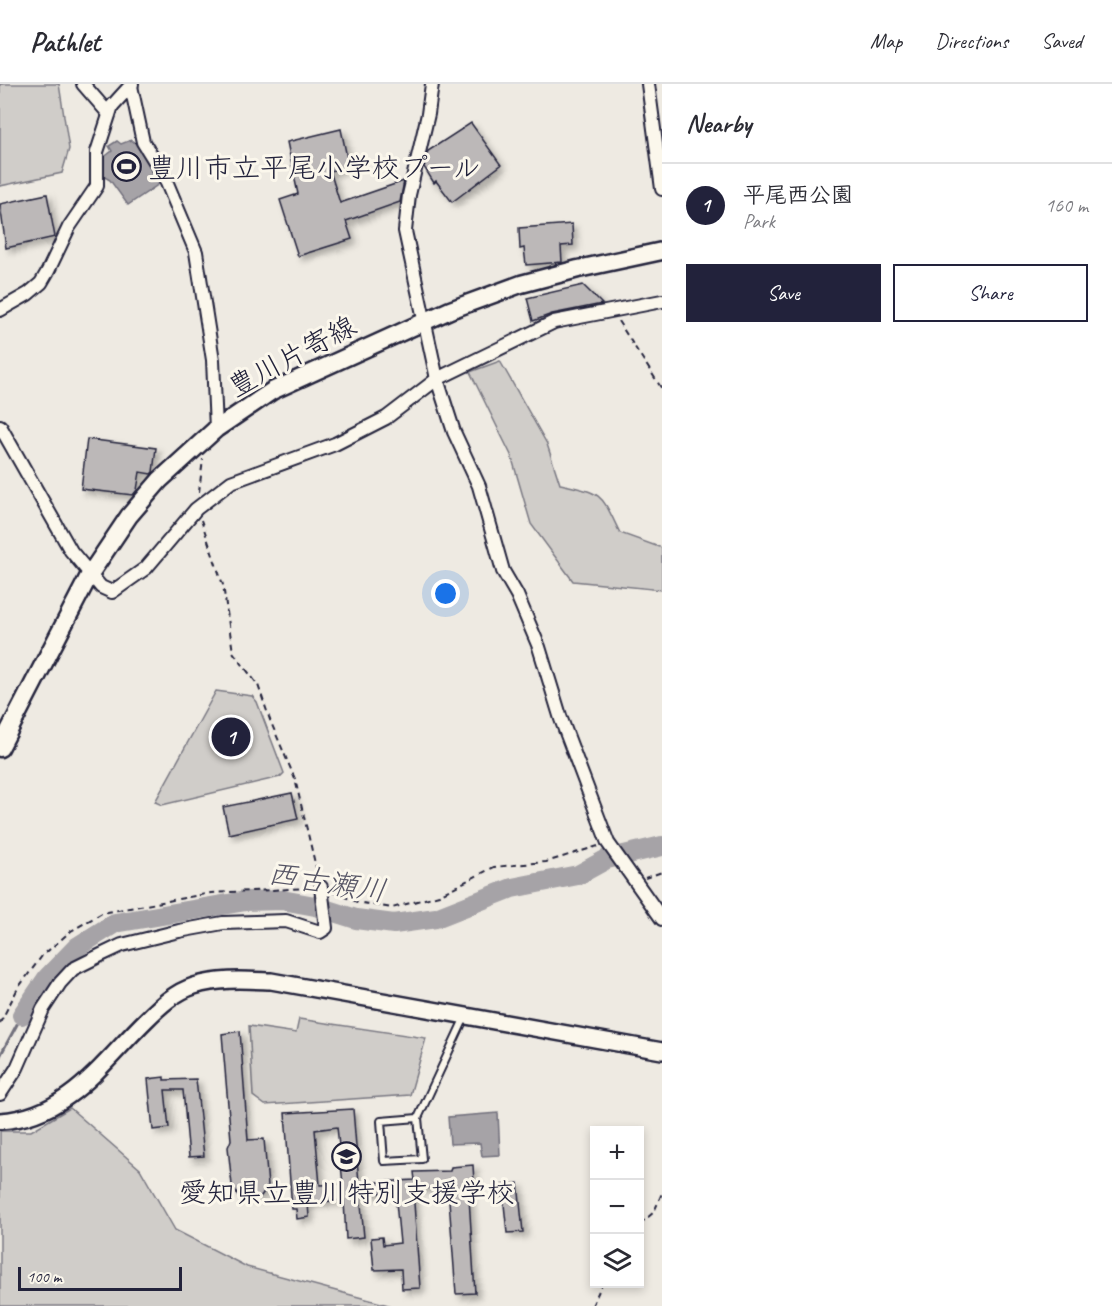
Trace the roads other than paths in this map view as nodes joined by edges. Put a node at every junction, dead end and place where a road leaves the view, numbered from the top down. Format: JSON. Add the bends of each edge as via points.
{"nodes":[{"id":1,"x":82,"y":84,"type":"edge"},
{"id":2,"x":432,"y":84,"type":"edge"},
{"id":3,"x":648,"y":84,"type":"edge"},
{"id":4,"x":132,"y":85,"type":"edge"},
{"id":5,"x":109,"y":114,"type":"junction"},
{"id":6,"x":662,"y":189,"type":"edge"},
{"id":7,"x":662,"y":251,"type":"edge"},
{"id":8,"x":662,"y":301,"type":"edge"},
{"id":9,"x":0,"y":310,"type":"edge"},
{"id":10,"x":423,"y":321,"type":"junction"},
{"id":11,"x":437,"y":379,"type":"junction"},
{"id":12,"x":0,"y":426,"type":"edge"},
{"id":13,"x":216,"y":429,"type":"junction"},
{"id":14,"x":90,"y":574,"type":"junction"},
{"id":15,"x":3,"y":737,"type":"edge"},
{"id":16,"x":321,"y":887,"type":"road end"},
{"id":17,"x":662,"y":919,"type":"edge"},
{"id":18,"x":465,"y":1017,"type":"junction"},
{"id":19,"x":662,"y":1051,"type":"edge"},
{"id":20,"x":0,"y":1094,"type":"edge"},
{"id":21,"x":418,"y":1118,"type":"junction"},
{"id":22,"x":0,"y":1120,"type":"edge"}],
"edges":[{"from":1,"to":5,"type":"street"},
{"from":2,"to":10,"type":"street","via":[[405,231]]},
{"from":3,"to":6,"type":"street"},
{"from":4,"to":5,"type":"street","via":[[112,105]]},
{"from":4,"to":13,"type":"street","via":[[143,142],[164,176],[196,252],[213,360]]},
{"from":5,"to":9,"type":"street","via":[[97,152],[98,186],[69,227],[41,283]]},
{"from":7,"to":10,"type":"main road","name":"豊川片寄線","via":[[521,284]]},
{"from":8,"to":11,"type":"street","via":[[554,322]]},
{"from":10,"to":11,"type":"street"},
{"from":10,"to":13,"type":"main road","name":"豊川片寄線","via":[[272,391]]},
{"from":11,"to":14,"type":"street","via":[[386,418],[336,444],[231,482],[196,509],[146,568],[112,592],[101,587]]},
{"from":11,"to":17,"type":"street","via":[[454,432],[479,486],[503,571],[539,647],[561,719],[609,843]]},
{"from":12,"to":14,"type":"street","via":[[71,551]]},
{"from":13,"to":14,"type":"main road","name":"豊川片寄線","via":[[160,480],[129,516]]},
{"from":14,"to":15,"type":"main road","name":"豊川片寄線"},
{"from":16,"to":20,"type":"street","via":[[326,928],[320,932],[286,921],[224,923],[122,945],[73,969],[43,1009],[17,1068]]},
{"from":18,"to":19,"type":"street"},
{"from":18,"to":21,"type":"lane"},
{"from":18,"to":22,"type":"street","via":[[271,981],[224,980],[192,986],[165,1001],[91,1079],[69,1096],[43,1112],[18,1120]]},
{"from":21,"to":21,"type":"lane","via":[[422,1159],[384,1161],[381,1121]]}]}
